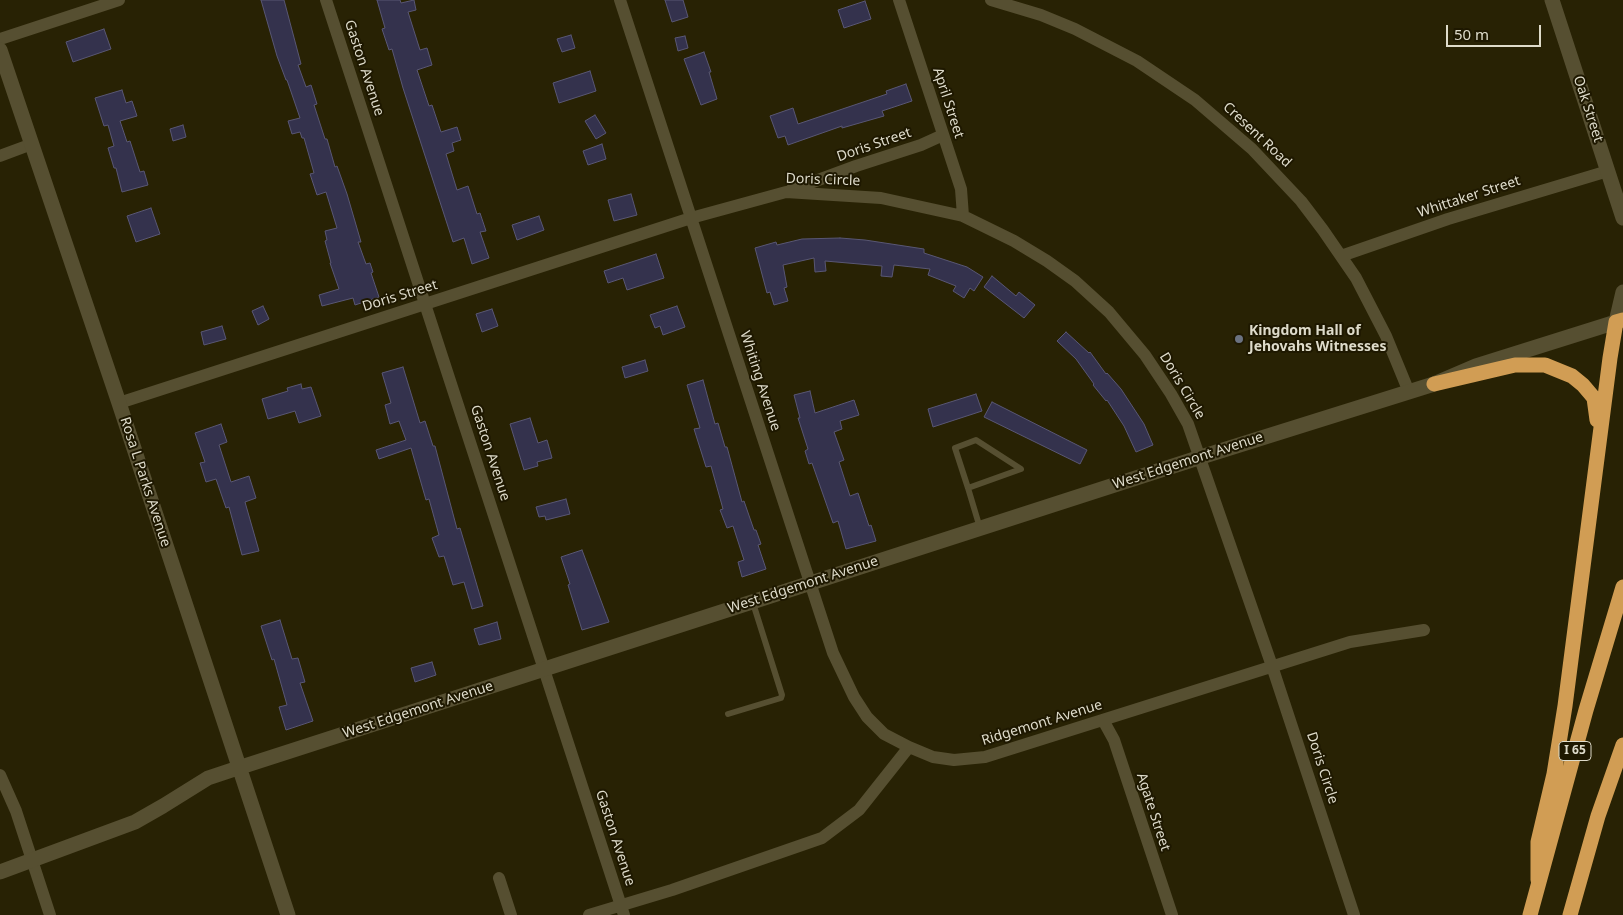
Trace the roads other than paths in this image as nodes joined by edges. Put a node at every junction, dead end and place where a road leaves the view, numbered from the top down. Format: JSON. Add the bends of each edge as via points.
{"nodes":[{"id":1,"x":119,"y":0,"type":"edge"},
{"id":2,"x":326,"y":0,"type":"edge"},
{"id":3,"x":620,"y":0,"type":"edge"},
{"id":4,"x":900,"y":0,"type":"edge"},
{"id":5,"x":991,"y":0,"type":"edge"},
{"id":6,"x":1552,"y":0,"type":"edge"},
{"id":7,"x":0,"y":39,"type":"edge"},
{"id":8,"x":0,"y":50,"type":"edge"},
{"id":9,"x":943,"y":135,"type":"junction"},
{"id":10,"x":32,"y":144,"type":"junction"},
{"id":11,"x":0,"y":156,"type":"edge"},
{"id":12,"x":1608,"y":171,"type":"junction"},
{"id":13,"x":786,"y":192,"type":"junction"},
{"id":14,"x":963,"y":216,"type":"junction"},
{"id":15,"x":691,"y":218,"type":"junction"},
{"id":16,"x":1623,"y":218,"type":"edge"},
{"id":17,"x":1341,"y":256,"type":"junction"},
{"id":18,"x":1623,"y":292,"type":"edge"},
{"id":19,"x":425,"y":304,"type":"junction"},
{"id":20,"x":1620,"y":321,"type":"edge"},
{"id":21,"x":1434,"y":384,"type":"junction"},
{"id":22,"x":1409,"y":392,"type":"junction"},
{"id":23,"x":119,"y":403,"type":"junction"},
{"id":24,"x":1600,"y":436,"type":"junction"},
{"id":25,"x":1200,"y":457,"type":"junction"},
{"id":26,"x":968,"y":488,"type":"junction"},
{"id":27,"x":980,"y":528,"type":"junction"},
{"id":28,"x":809,"y":583,"type":"junction"},
{"id":29,"x":1623,"y":588,"type":"edge"},
{"id":30,"x":752,"y":602,"type":"junction"},
{"id":31,"x":1424,"y":630,"type":"dead end"},
{"id":32,"x":1272,"y":666,"type":"junction"},
{"id":33,"x":545,"y":669,"type":"junction"},
{"id":34,"x":728,"y":714,"type":"dead end"},
{"id":35,"x":1103,"y":720,"type":"junction"},
{"id":36,"x":1623,"y":745,"type":"edge"},
{"id":37,"x":909,"y":747,"type":"junction"},
{"id":38,"x":238,"y":768,"type":"junction"},
{"id":39,"x":0,"y":775,"type":"edge"},
{"id":40,"x":32,"y":861,"type":"junction"},
{"id":41,"x":0,"y":872,"type":"edge"},
{"id":42,"x":499,"y":878,"type":"dead end"},
{"id":43,"x":1538,"y":880,"type":"junction"},
{"id":44,"x":622,"y":910,"type":"edge"},
{"id":45,"x":50,"y":915,"type":"edge"},
{"id":46,"x":288,"y":915,"type":"edge"},
{"id":47,"x":510,"y":915,"type":"edge"},
{"id":48,"x":588,"y":915,"type":"edge"},
{"id":49,"x":1172,"y":915,"type":"edge"},
{"id":50,"x":1354,"y":915,"type":"edge"},
{"id":51,"x":1530,"y":915,"type":"edge"},
{"id":52,"x":1570,"y":915,"type":"edge"}],
"edges":[{"from":1,"to":7,"type":"street"},
{"from":2,"to":19,"type":"street","name":"Gaston Avenue"},
{"from":3,"to":15,"type":"street","name":"Whiting Avenue"},
{"from":4,"to":9,"type":"street","name":"April Street"},
{"from":5,"to":17,"type":"street","name":"Cresent Road","via":[[1041,15],[1083,33],[1137,61],[1182,90],[1225,124],[1279,176]]},
{"from":6,"to":12,"type":"street","name":"Oak Street"},
{"from":8,"to":10,"type":"street","name":"Rosa L Parks Avenue"},
{"from":9,"to":13,"type":"street","name":"Doris Street"},
{"from":9,"to":14,"type":"street","name":"April Street","via":[[960,189]]},
{"from":10,"to":11,"type":"street"},
{"from":10,"to":23,"type":"street","name":"Rosa L Parks Avenue"},
{"from":12,"to":16,"type":"street","name":"Oak Street"},
{"from":12,"to":17,"type":"street","name":"Whittaker Street","via":[[1458,216]]},
{"from":13,"to":14,"type":"street","name":"Doris Circle","via":[[881,198]]},
{"from":13,"to":15,"type":"street","name":"Doris Circle"},
{"from":14,"to":25,"type":"street","name":"Doris Circle","via":[[1047,261],[1109,312],[1145,355],[1171,394],[1188,424]]},
{"from":15,"to":19,"type":"street","name":"Doris Street"},
{"from":15,"to":28,"type":"street","name":"Whiting Avenue"},
{"from":17,"to":22,"type":"street","name":"Cresent Road","via":[[1386,336]]},
{"from":18,"to":20,"type":"street"},
{"from":19,"to":23,"type":"street","name":"Doris Street"},
{"from":19,"to":33,"type":"street","name":"Gaston Avenue"},
{"from":20,"to":21,"type":"street","name":"West Edgemont Avenue","via":[[1476,366]]},
{"from":20,"to":24,"type":"highway"},
{"from":21,"to":22,"type":"street","name":"West Edgemont Avenue"},
{"from":21,"to":24,"type":"highway","via":[[1515,365],[1545,366],[1572,376],[1594,398]]},
{"from":22,"to":25,"type":"street","name":"West Edgemont Avenue"},
{"from":23,"to":38,"type":"street","name":"Rosa L Parks Avenue"},
{"from":24,"to":43,"type":"highway","via":[[1565,706],[1538,842]]},
{"from":25,"to":27,"type":"street","name":"West Edgemont Avenue"},
{"from":25,"to":32,"type":"street","name":"Doris Circle"},
{"from":26,"to":26,"type":"lane","via":[[955,448],[976,440],[1021,469]]},
{"from":26,"to":27,"type":"lane"},
{"from":27,"to":28,"type":"street","name":"West Edgemont Avenue"},
{"from":28,"to":30,"type":"street","name":"West Edgemont Avenue"},
{"from":28,"to":37,"type":"street","name":"Whiting Avenue","via":[[833,652],[854,697],[884,734]]},
{"from":29,"to":43,"type":"highway","number":"I 65"},
{"from":30,"to":33,"type":"street","name":"West Edgemont Avenue"},
{"from":30,"to":34,"type":"lane","via":[[782,695]]},
{"from":31,"to":32,"type":"street","name":"Ridgemont Avenue","via":[[1350,642]]},
{"from":32,"to":35,"type":"street","name":"Ridgemont Avenue"},
{"from":32,"to":50,"type":"street","name":"Doris Circle"},
{"from":33,"to":38,"type":"street","name":"West Edgemont Avenue"},
{"from":33,"to":44,"type":"street","name":"Gaston Avenue"},
{"from":35,"to":37,"type":"street","name":"Ridgemont Avenue","via":[[976,759],[933,757]]},
{"from":35,"to":49,"type":"street","name":"Agate Street","via":[[1114,740]]},
{"from":36,"to":52,"type":"highway","via":[[1598,816]]},
{"from":37,"to":44,"type":"street","via":[[859,810],[822,838]]},
{"from":38,"to":40,"type":"street","name":"West Edgemont Avenue","via":[[208,778],[135,822]]},
{"from":38,"to":46,"type":"street","name":"Rosa L Parks Avenue"},
{"from":39,"to":40,"type":"street"},
{"from":40,"to":41,"type":"street","name":"West Edgemont Avenue"},
{"from":40,"to":45,"type":"street"},
{"from":42,"to":47,"type":"street"},
{"from":43,"to":51,"type":"highway","number":"I 65"},
{"from":44,"to":48,"type":"street"}]}
